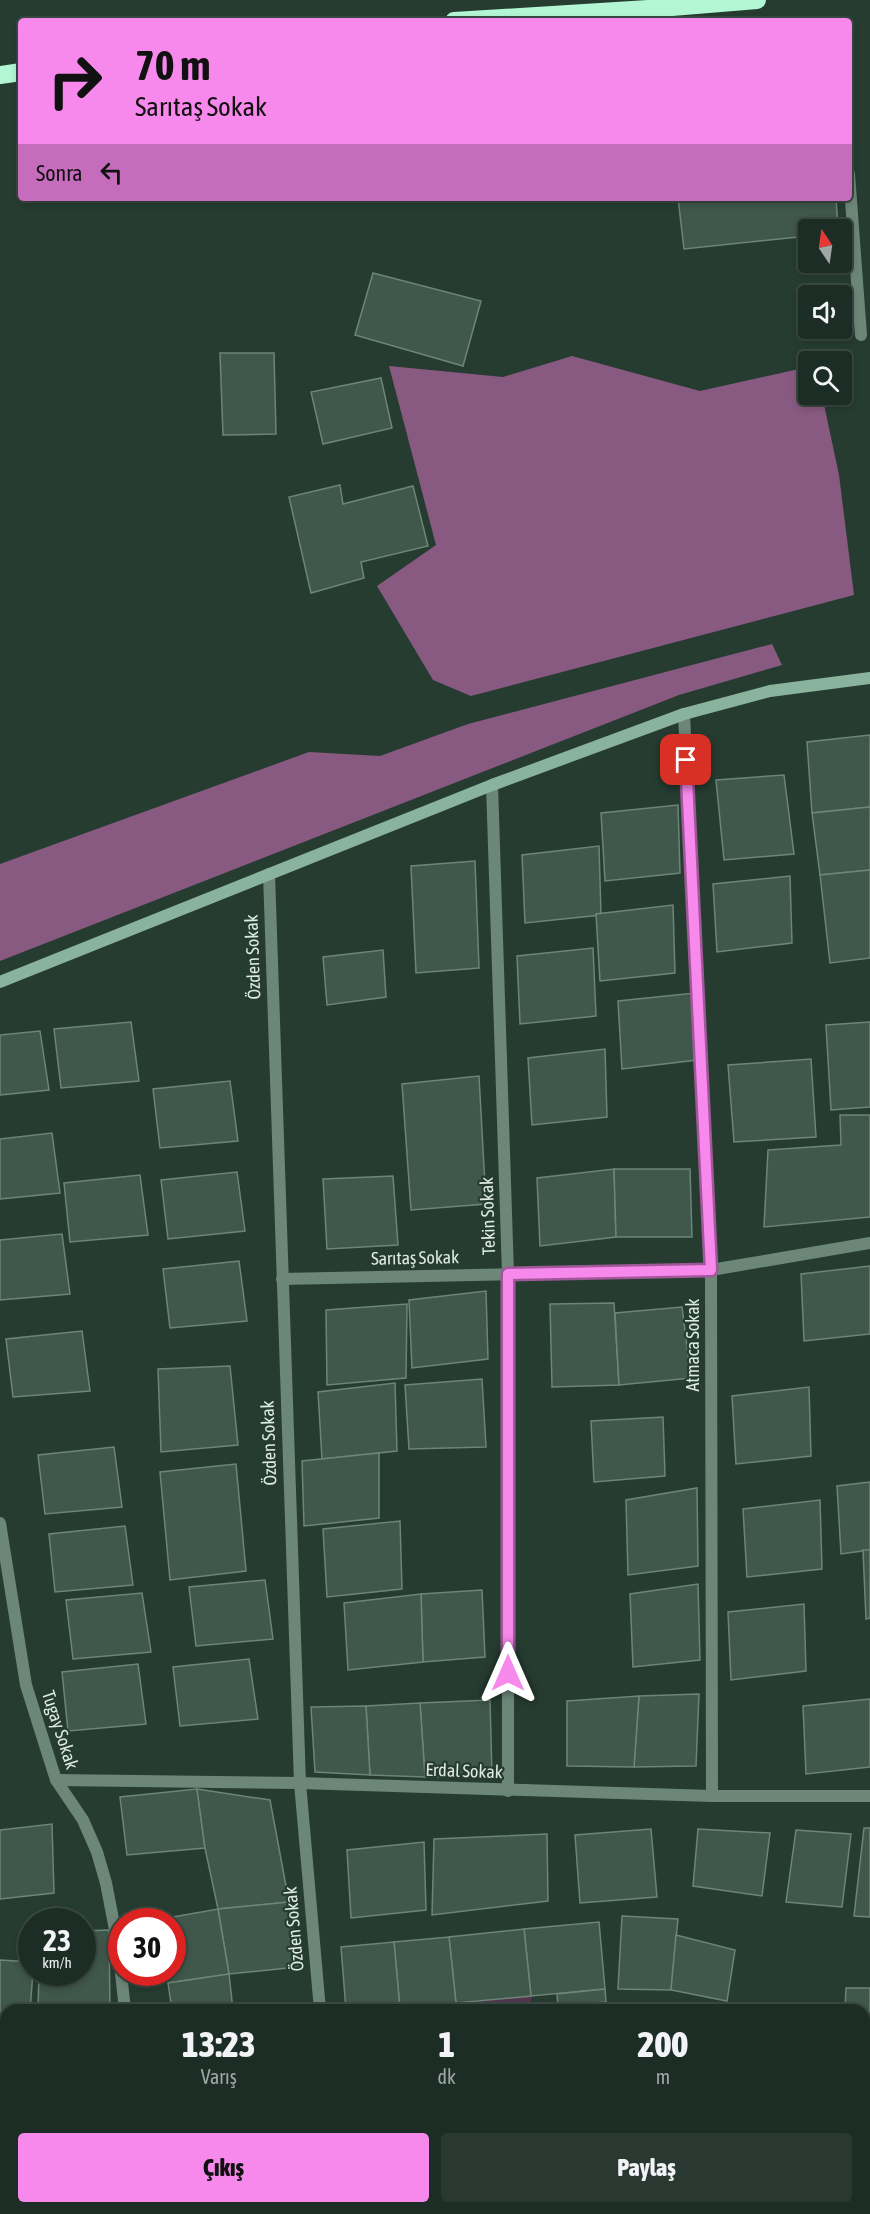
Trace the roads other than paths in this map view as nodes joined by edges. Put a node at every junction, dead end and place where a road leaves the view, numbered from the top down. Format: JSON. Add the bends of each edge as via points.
{"nodes":[{"id":1,"x":757,"y":0,"type":"edge"},
{"id":2,"x":502,"y":18,"type":"edge"},
{"id":3,"x":18,"y":72,"type":"edge"},
{"id":4,"x":0,"y":75,"type":"edge"},
{"id":5,"x":851,"y":201,"type":"edge"},
{"id":6,"x":861,"y":335,"type":"dead end"},
{"id":7,"x":870,"y":678,"type":"edge"},
{"id":8,"x":684,"y":714,"type":"junction"},
{"id":9,"x":492,"y":785,"type":"junction"},
{"id":10,"x":269,"y":874,"type":"junction"},
{"id":11,"x":0,"y":982,"type":"edge"},
{"id":12,"x":870,"y":1243,"type":"edge"},
{"id":13,"x":711,"y":1270,"type":"junction"},
{"id":14,"x":508,"y":1274,"type":"junction"},
{"id":15,"x":282,"y":1279,"type":"junction"},
{"id":16,"x":0,"y":1523,"type":"edge"},
{"id":17,"x":56,"y":1780,"type":"junction"},
{"id":18,"x":300,"y":1783,"type":"junction"},
{"id":19,"x":507,"y":1791,"type":"junction"},
{"id":20,"x":712,"y":1796,"type":"junction"},
{"id":21,"x":870,"y":1796,"type":"edge"},
{"id":22,"x":124,"y":2004,"type":"edge"},
{"id":23,"x":319,"y":2004,"type":"edge"}],
"edges":[{"from":1,"to":2,"type":"highway"},
{"from":3,"to":4,"type":"highway"},
{"from":5,"to":6,"type":"street"},
{"from":7,"to":8,"type":"street","via":[[770,691]]},
{"from":8,"to":9,"type":"street"},
{"from":8,"to":13,"type":"street","name":"Atmaca Sokak"},
{"from":9,"to":10,"type":"street"},
{"from":9,"to":14,"type":"street","name":"Tekin Sokak"},
{"from":10,"to":11,"type":"street"},
{"from":10,"to":15,"type":"street","name":"Özden Sokak"},
{"from":12,"to":13,"type":"street","name":"Sarıtaş Sokak"},
{"from":13,"to":14,"type":"street","name":"Sarıtaş Sokak"},
{"from":13,"to":20,"type":"street","name":"Atmaca Sokak"},
{"from":14,"to":15,"type":"street","name":"Sarıtaş Sokak"},
{"from":14,"to":19,"type":"street","name":"Tekin Sokak"},
{"from":15,"to":18,"type":"street","name":"Özden Sokak"},
{"from":16,"to":17,"type":"street","name":"Tugay Sokak","via":[[26,1685]]},
{"from":17,"to":18,"type":"street","name":"Erdal Sokak"},
{"from":17,"to":22,"type":"street","name":"Tugay Sokak","via":[[83,1820],[97,1852],[118,1945]]},
{"from":18,"to":19,"type":"street","name":"Erdal Sokak"},
{"from":18,"to":23,"type":"street","name":"Özden Sokak"},
{"from":19,"to":20,"type":"street","name":"Erdal Sokak"},
{"from":20,"to":21,"type":"street","name":"Erdal Sokak"}]}
